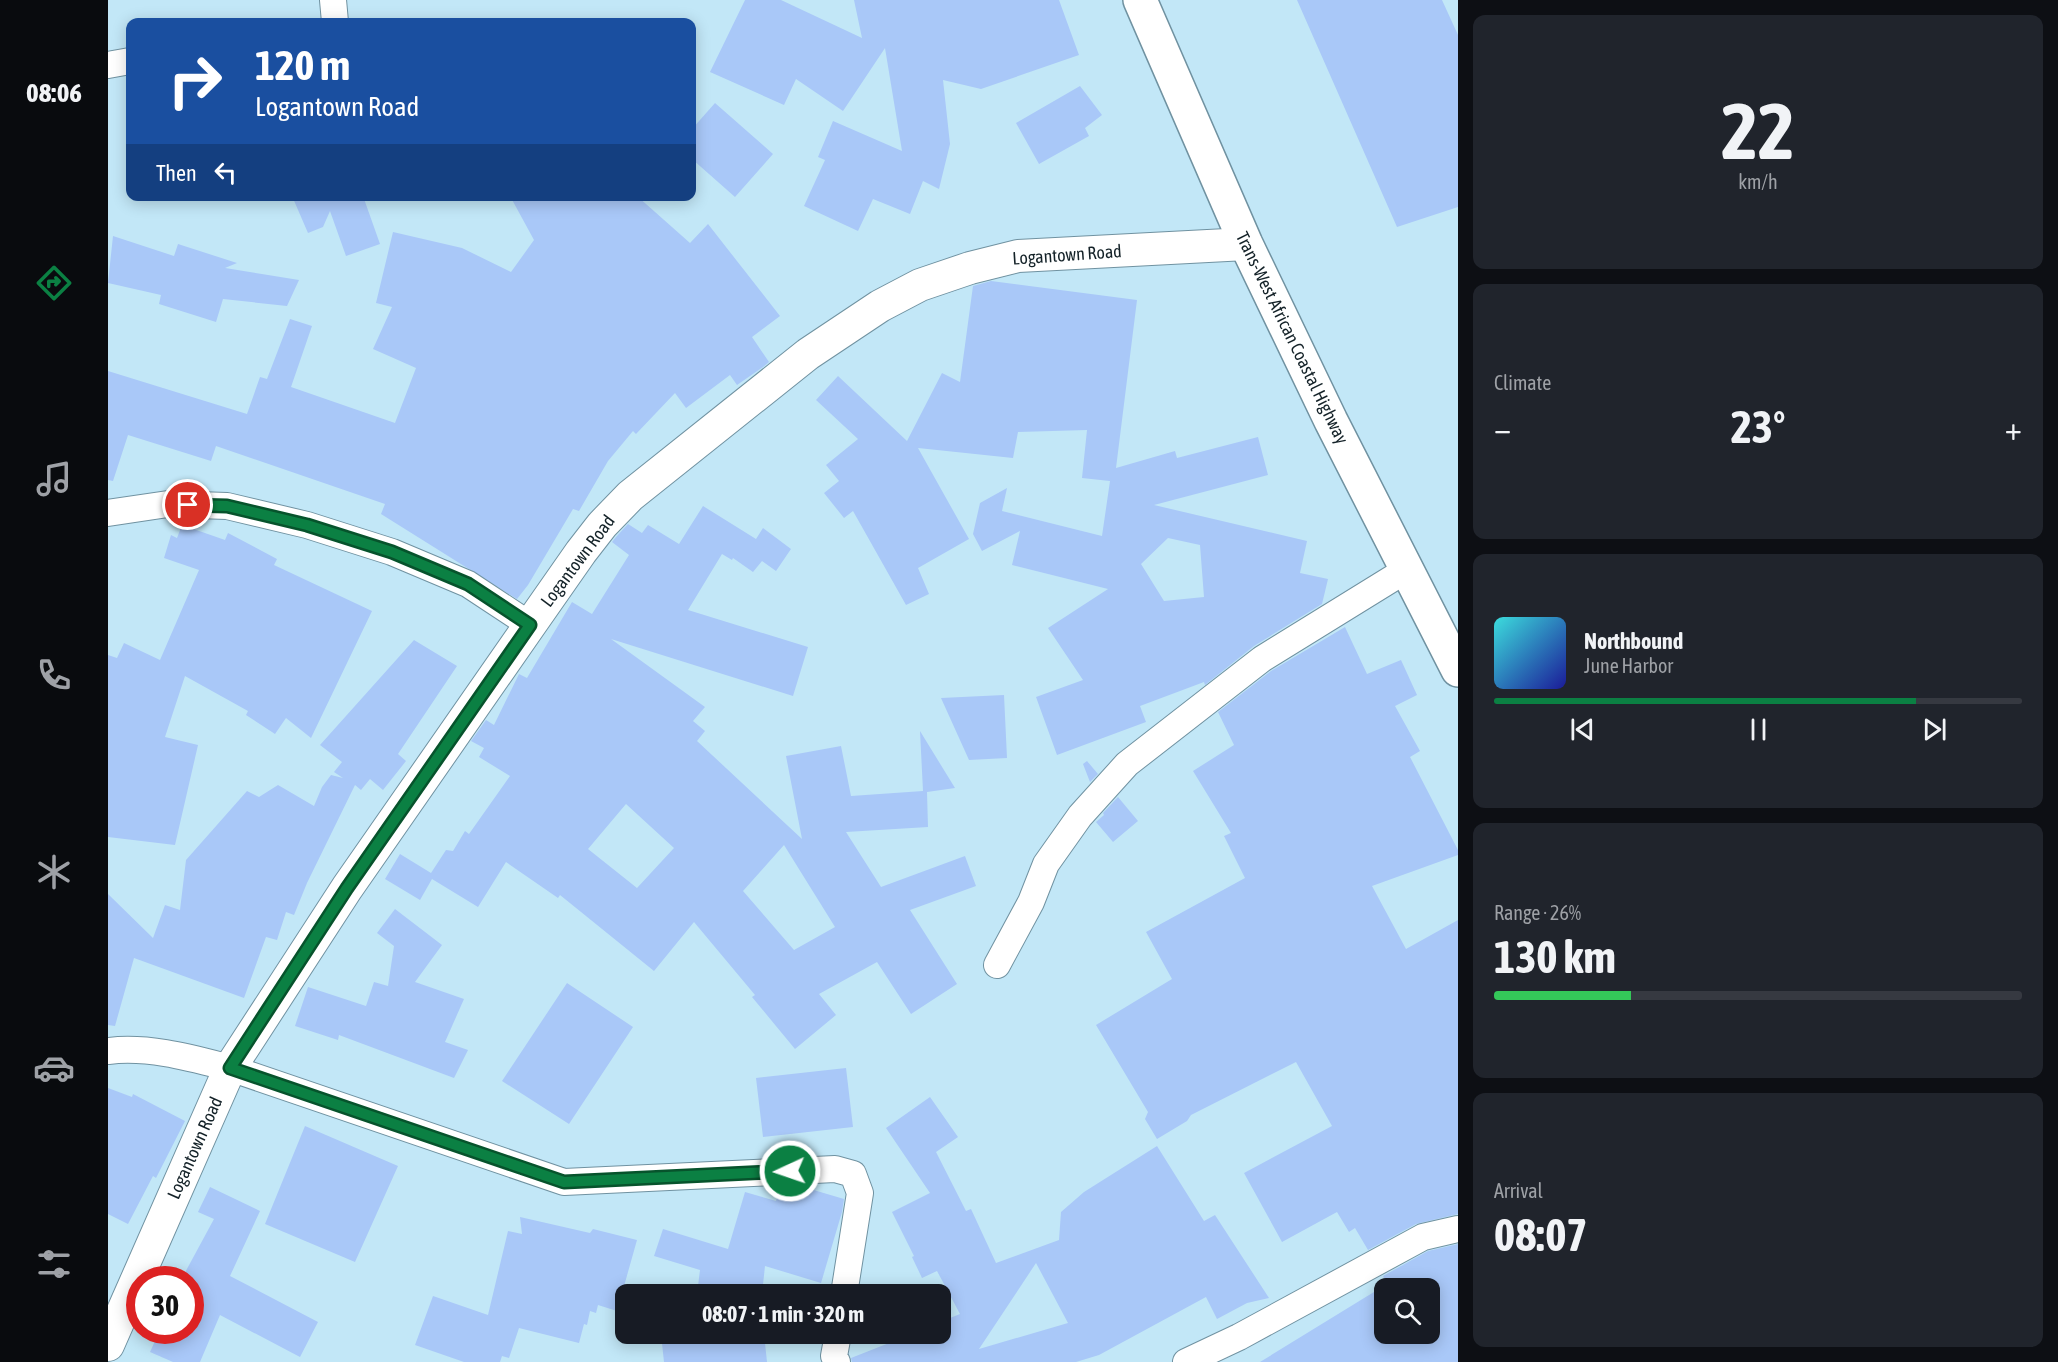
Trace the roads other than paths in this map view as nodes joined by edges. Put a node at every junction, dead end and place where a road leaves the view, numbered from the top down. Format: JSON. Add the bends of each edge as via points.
{"nodes":[{"id":1,"x":333,"y":0,"type":"edge"},
{"id":2,"x":1140,"y":0,"type":"edge"},
{"id":3,"x":335,"y":18,"type":"edge"},
{"id":4,"x":126,"y":62,"type":"edge"},
{"id":5,"x":108,"y":65,"type":"edge"},
{"id":6,"x":1245,"y":244,"type":"junction"},
{"id":7,"x":108,"y":513,"type":"edge"},
{"id":8,"x":1406,"y":570,"type":"junction"},
{"id":9,"x":530,"y":625,"type":"junction"},
{"id":10,"x":1458,"y":670,"type":"edge"},
{"id":11,"x":997,"y":965,"type":"dead end"},
{"id":12,"x":108,"y":1052,"type":"edge"},
{"id":13,"x":230,"y":1068,"type":"junction"},
{"id":14,"x":1458,"y":1229,"type":"edge"},
{"id":15,"x":846,"y":1284,"type":"edge"},
{"id":16,"x":836,"y":1344,"type":"edge"},
{"id":17,"x":108,"y":1345,"type":"edge"},
{"id":18,"x":837,"y":1362,"type":"edge"},
{"id":19,"x":1186,"y":1362,"type":"edge"}],
"edges":[{"from":1,"to":3,"type":"street"},
{"from":2,"to":6,"type":"highway","name":"Trans-West African Coastal Highway"},
{"from":4,"to":5,"type":"street"},
{"from":6,"to":8,"type":"highway","name":"Trans-West African Coastal Highway"},
{"from":6,"to":9,"type":"street","name":"Logantown Road","via":[[1018,256],[920,285],[880,306],[808,354],[630,496],[602,525]]},
{"from":7,"to":9,"type":"street","via":[[168,504],[227,506],[307,525],[392,552],[468,584]]},
{"from":8,"to":10,"type":"highway","name":"Trans-West African Coastal Highway"},
{"from":8,"to":11,"type":"street","via":[[1262,658],[1126,764],[1080,816],[1046,864]]},
{"from":9,"to":13,"type":"street","name":"Logantown Road","via":[[347,888]]},
{"from":12,"to":13,"type":"street","via":[[125,1049],[185,1056]]},
{"from":13,"to":15,"type":"street","via":[[564,1182],[835,1169],[853,1174],[860,1193]]},
{"from":13,"to":17,"type":"street","name":"Logantown Road"},
{"from":14,"to":19,"type":"street","via":[[1423,1237]]},
{"from":16,"to":18,"type":"street"}]}
